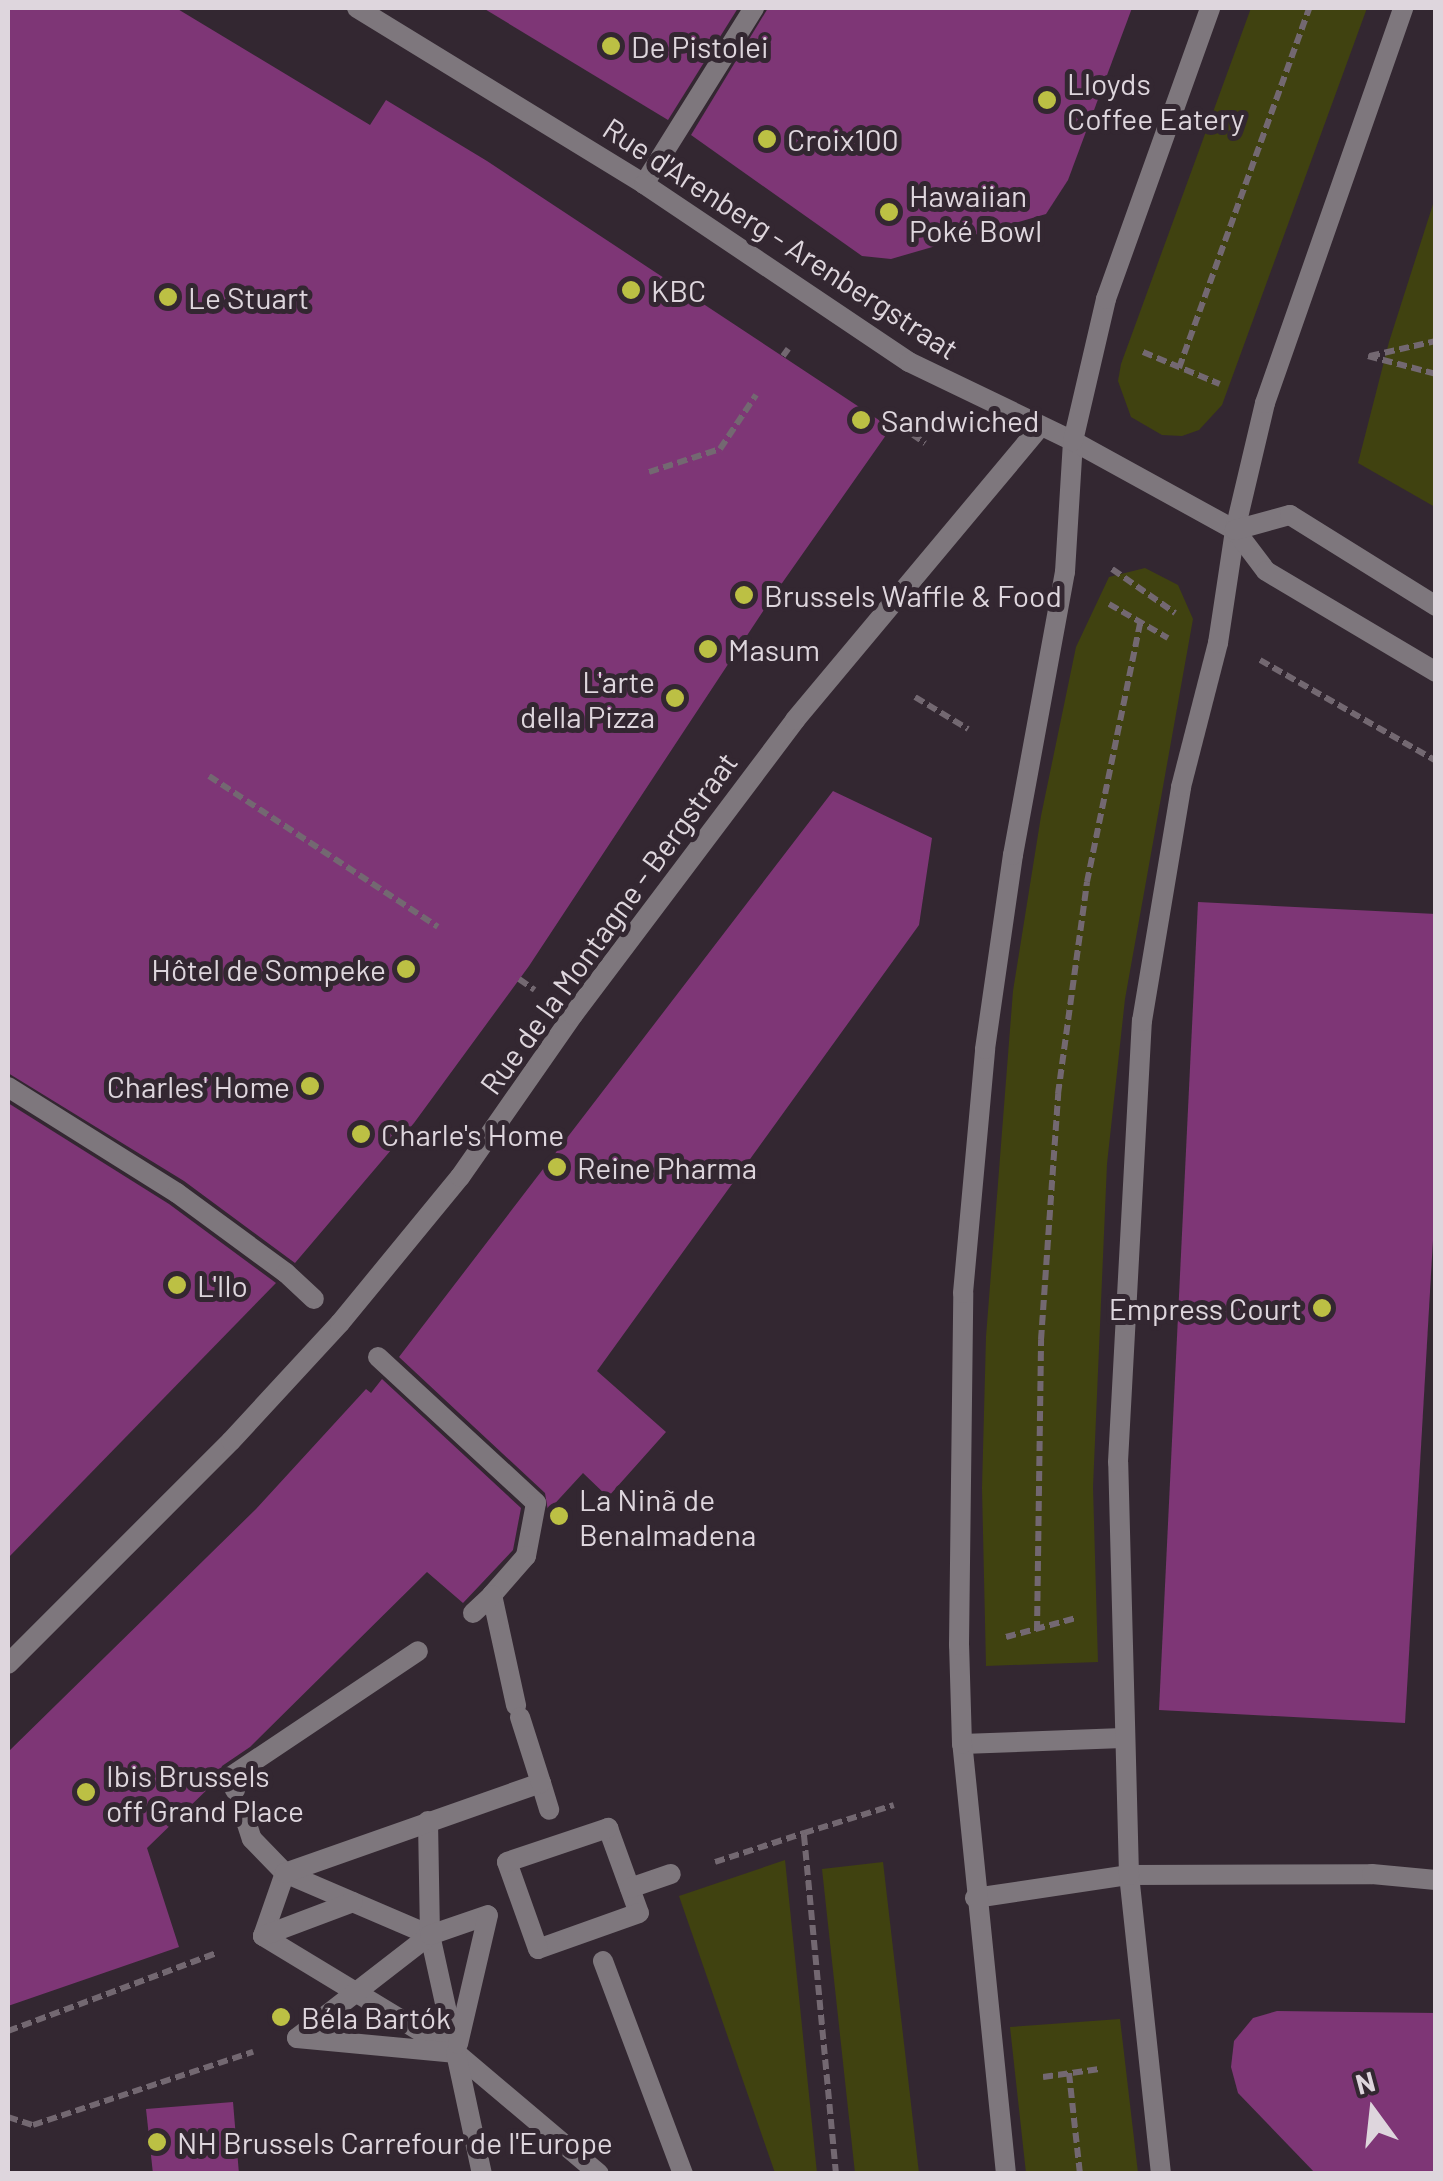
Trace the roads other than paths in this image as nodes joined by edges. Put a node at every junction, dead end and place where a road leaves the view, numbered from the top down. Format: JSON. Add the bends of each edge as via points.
{"nodes":[{"id":1,"x":358,"y":8,"type":"edge"},
{"id":2,"x":754,"y":8,"type":"edge"},
{"id":3,"x":1210,"y":8,"type":"edge"},
{"id":4,"x":1403,"y":8,"type":"edge"},
{"id":5,"x":644,"y":184,"type":"junction"},
{"id":6,"x":1042,"y":426,"type":"junction"},
{"id":7,"x":1074,"y":441,"type":"junction"},
{"id":8,"x":1236,"y":530,"type":"junction"},
{"id":9,"x":1436,"y":606,"type":"edge"},
{"id":10,"x":1436,"y":672,"type":"edge"},
{"id":11,"x":8,"y":1086,"type":"edge"},
{"id":12,"x":314,"y":1299,"type":"dead end"},
{"id":13,"x":378,"y":1356,"type":"dead end"},
{"id":14,"x":492,"y":1595,"type":"junction"},
{"id":15,"x":474,"y":1614,"type":"dead end"},
{"id":16,"x":418,"y":1651,"type":"dead end"},
{"id":17,"x":8,"y":1664,"type":"edge"},
{"id":18,"x":1123,"y":1738,"type":"junction"},
{"id":19,"x":962,"y":1744,"type":"junction"},
{"id":20,"x":541,"y":1783,"type":"junction"},
{"id":21,"x":235,"y":1790,"type":"dead end"},
{"id":22,"x":244,"y":1815,"type":"dead end"},
{"id":23,"x":428,"y":1821,"type":"junction"},
{"id":24,"x":555,"y":1827,"type":"junction"},
{"id":25,"x":285,"y":1873,"type":"junction"},
{"id":26,"x":671,"y":1874,"type":"dead end"},
{"id":27,"x":1129,"y":1875,"type":"junction"},
{"id":28,"x":1436,"y":1880,"type":"edge"},
{"id":29,"x":630,"y":1888,"type":"junction"},
{"id":30,"x":975,"y":1898,"type":"junction"},
{"id":31,"x":353,"y":1902,"type":"junction"},
{"id":32,"x":430,"y":1935,"type":"junction"},
{"id":33,"x":263,"y":1936,"type":"junction"},
{"id":34,"x":598,"y":1945,"type":"junction"},
{"id":35,"x":356,"y":1993,"type":"junction"},
{"id":36,"x":456,"y":2053,"type":"junction"},
{"id":37,"x":482,"y":2174,"type":"edge"},
{"id":38,"x":599,"y":2174,"type":"edge"},
{"id":39,"x":683,"y":2174,"type":"edge"},
{"id":40,"x":1006,"y":2174,"type":"edge"},
{"id":41,"x":1161,"y":2174,"type":"edge"}],
"edges":[{"from":1,"to":5,"type":"street","name":"Rue d'Arenberg - Arenbergstraat"},
{"from":2,"to":5,"type":"street"},
{"from":3,"to":7,"type":"street","via":[[1106,299]]},
{"from":4,"to":8,"type":"street","via":[[1265,402]]},
{"from":5,"to":6,"type":"street","name":"Rue d'Arenberg - Arenbergstraat","via":[[909,362]]},
{"from":6,"to":7,"type":"street","name":"Rue d'Arenberg - Arenbergstraat"},
{"from":6,"to":17,"type":"street","name":"Rue de la Montagne - Bergstraat","via":[[794,720],[460,1177],[340,1323]]},
{"from":7,"to":8,"type":"street","name":"Rue d'Arenberg - Arenbergstraat"},
{"from":7,"to":19,"type":"street","via":[[1066,572],[985,1049],[963,1293]]},
{"from":8,"to":9,"type":"street","via":[[1290,514]]},
{"from":8,"to":10,"type":"street","via":[[1266,571]]},
{"from":8,"to":18,"type":"street","via":[[1218,644],[1181,787],[1142,1020],[1118,1462]]},
{"from":11,"to":12,"type":"street","via":[[177,1194]]},
{"from":13,"to":14,"type":"street","via":[[536,1503],[526,1556]]},
{"from":14,"to":15,"type":"street"},
{"from":14,"to":20,"type":"street"},
{"from":16,"to":21,"type":"street","via":[[230,1777]]},
{"from":18,"to":19,"type":"street"},
{"from":18,"to":27,"type":"street"},
{"from":19,"to":30,"type":"street"},
{"from":20,"to":23,"type":"street"},
{"from":20,"to":24,"type":"street"},
{"from":22,"to":25,"type":"street","via":[[252,1839]]},
{"from":23,"to":25,"type":"street"},
{"from":23,"to":32,"type":"street"},
{"from":24,"to":29,"type":"street","via":[[608,1828]]},
{"from":24,"to":34,"type":"street","via":[[507,1862],[515,1907],[538,1949]]},
{"from":25,"to":31,"type":"street"},
{"from":25,"to":33,"type":"street"},
{"from":26,"to":29,"type":"street"},
{"from":27,"to":28,"type":"street"},
{"from":27,"to":30,"type":"street"},
{"from":27,"to":41,"type":"street"},
{"from":29,"to":34,"type":"street","via":[[639,1913]]},
{"from":30,"to":40,"type":"street"},
{"from":31,"to":32,"type":"street"},
{"from":31,"to":33,"type":"street"},
{"from":32,"to":35,"type":"street"},
{"from":32,"to":36,"type":"street"},
{"from":32,"to":36,"type":"street","via":[[488,1915]]},
{"from":33,"to":35,"type":"street"},
{"from":34,"to":39,"type":"street"},
{"from":35,"to":36,"type":"street"},
{"from":35,"to":36,"type":"street","via":[[297,2038]]},
{"from":36,"to":37,"type":"street"},
{"from":36,"to":38,"type":"street"}]}
